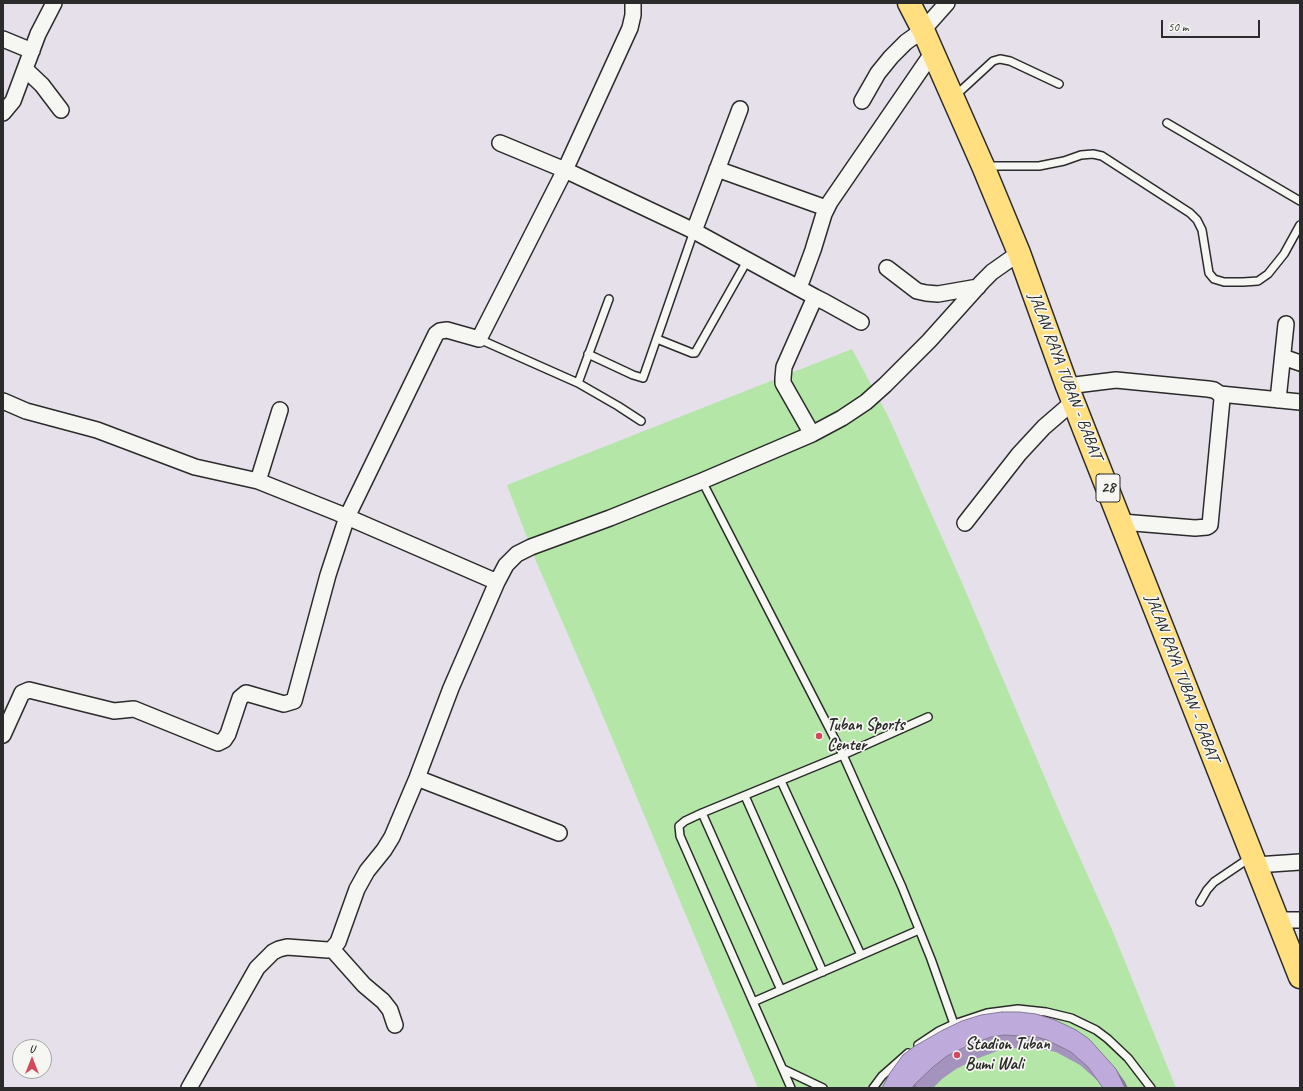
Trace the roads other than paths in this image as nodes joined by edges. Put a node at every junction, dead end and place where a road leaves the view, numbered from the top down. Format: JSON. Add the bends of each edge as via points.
{"nodes":[{"id":1,"x":54,"y":3,"type":"edge"},
{"id":2,"x":633,"y":3,"type":"edge"},
{"id":3,"x":909,"y":3,"type":"edge"},
{"id":4,"x":947,"y":3,"type":"edge"},
{"id":5,"x":923,"y":30,"type":"junction"},
{"id":6,"x":3,"y":39,"type":"edge"},
{"id":7,"x":32,"y":51,"type":"junction"},
{"id":8,"x":933,"y":52,"type":"junction"},
{"id":9,"x":25,"y":69,"type":"junction"},
{"id":10,"x":1059,"y":84,"type":"dead end"},
{"id":11,"x":952,"y":98,"type":"junction"},
{"id":12,"x":862,"y":101,"type":"dead end"},
{"id":13,"x":740,"y":109,"type":"dead end"},
{"id":14,"x":62,"y":110,"type":"dead end"},
{"id":15,"x":3,"y":113,"type":"edge"},
{"id":16,"x":1167,"y":123,"type":"dead end"},
{"id":17,"x":500,"y":143,"type":"dead end"},
{"id":18,"x":983,"y":166,"type":"junction"},
{"id":19,"x":717,"y":169,"type":"junction"},
{"id":20,"x":565,"y":170,"type":"junction"},
{"id":21,"x":1300,"y":201,"type":"edge"},
{"id":22,"x":826,"y":208,"type":"junction"},
{"id":23,"x":1300,"y":225,"type":"edge"},
{"id":24,"x":694,"y":231,"type":"junction"},
{"id":25,"x":1019,"y":253,"type":"junction"},
{"id":26,"x":747,"y":261,"type":"junction"},
{"id":27,"x":887,"y":268,"type":"dead end"},
{"id":28,"x":978,"y":287,"type":"junction"},
{"id":29,"x":799,"y":288,"type":"junction"},
{"id":30,"x":815,"y":297,"type":"junction"},
{"id":31,"x":609,"y":299,"type":"dead end"},
{"id":32,"x":861,"y":322,"type":"dead end"},
{"id":33,"x":1286,"y":324,"type":"dead end"},
{"id":34,"x":657,"y":339,"type":"junction"},
{"id":35,"x":479,"y":340,"type":"junction"},
{"id":36,"x":588,"y":354,"type":"junction"},
{"id":37,"x":1283,"y":357,"type":"junction"},
{"id":38,"x":1300,"y":363,"type":"edge"},
{"id":39,"x":578,"y":383,"type":"junction"},
{"id":40,"x":1070,"y":394,"type":"junction"},
{"id":41,"x":1220,"y":394,"type":"junction"},
{"id":42,"x":1278,"y":400,"type":"junction"},
{"id":43,"x":3,"y":401,"type":"edge"},
{"id":44,"x":1300,"y":402,"type":"edge"},
{"id":45,"x":280,"y":410,"type":"dead end"},
{"id":46,"x":641,"y":422,"type":"dead end"},
{"id":47,"x":812,"y":434,"type":"junction"},
{"id":48,"x":258,"y":481,"type":"junction"},
{"id":49,"x":702,"y":481,"type":"junction"},
{"id":50,"x":347,"y":517,"type":"junction"},
{"id":51,"x":1122,"y":522,"type":"junction"},
{"id":52,"x":965,"y":523,"type":"dead end"},
{"id":53,"x":497,"y":582,"type":"junction"},
{"id":54,"x":928,"y":717,"type":"dead end"},
{"id":55,"x":3,"y":735,"type":"edge"},
{"id":56,"x":843,"y":755,"type":"junction"},
{"id":57,"x":417,"y":778,"type":"junction"},
{"id":58,"x":781,"y":781,"type":"junction"},
{"id":59,"x":744,"y":796,"type":"junction"},
{"id":60,"x":702,"y":813,"type":"junction"},
{"id":61,"x":559,"y":833,"type":"dead end"},
{"id":62,"x":1254,"y":860,"type":"junction"},
{"id":63,"x":1300,"y":862,"type":"edge"},
{"id":64,"x":1200,"y":902,"type":"dead end"},
{"id":65,"x":1278,"y":920,"type":"junction"},
{"id":66,"x":1300,"y":920,"type":"edge"},
{"id":67,"x":919,"y":930,"type":"junction"},
{"id":68,"x":332,"y":950,"type":"junction"},
{"id":69,"x":861,"y":955,"type":"junction"},
{"id":70,"x":823,"y":972,"type":"junction"},
{"id":71,"x":1300,"y":977,"type":"edge"},
{"id":72,"x":781,"y":990,"type":"junction"},
{"id":73,"x":753,"y":1002,"type":"junction"},
{"id":74,"x":954,"y":1024,"type":"junction"},
{"id":75,"x":394,"y":1025,"type":"dead end"},
{"id":76,"x":783,"y":1069,"type":"junction"},
{"id":77,"x":189,"y":1088,"type":"edge"},
{"id":78,"x":791,"y":1088,"type":"edge"},
{"id":79,"x":823,"y":1088,"type":"edge"},
{"id":80,"x":873,"y":1088,"type":"edge"},
{"id":81,"x":1151,"y":1088,"type":"edge"}],
"edges":[{"from":1,"to":7,"type":"street"},
{"from":2,"to":20,"type":"street","via":[[630,28]]},
{"from":3,"to":5,"type":"highway","name":"JALAN RAYA TUBAN - BABAT","number":"28"},
{"from":4,"to":5,"type":"street"},
{"from":5,"to":8,"type":"highway","name":"JALAN RAYA TUBAN - BABAT","number":"28"},
{"from":5,"to":12,"type":"street","via":[[891,57],[878,73]]},
{"from":6,"to":7,"type":"street"},
{"from":7,"to":9,"type":"street"},
{"from":8,"to":11,"type":"highway","name":"JALAN RAYA TUBAN - BABAT","number":"28"},
{"from":8,"to":22,"type":"street"},
{"from":9,"to":14,"type":"street"},
{"from":9,"to":15,"type":"street","via":[[13,101]]},
{"from":10,"to":11,"type":"lane","via":[[1010,61],[1000,59],[993,61]]},
{"from":11,"to":18,"type":"highway","name":"JALAN RAYA TUBAN - BABAT","number":"28"},
{"from":13,"to":19,"type":"street"},
{"from":16,"to":21,"type":"lane"},
{"from":17,"to":20,"type":"street"},
{"from":18,"to":23,"type":"lane","via":[[1038,166],[1081,155],[1102,156],[1197,220],[1202,230],[1209,273],[1214,279],[1224,282],[1258,281],[1268,274],[1284,254]]},
{"from":18,"to":25,"type":"highway","name":"JALAN RAYA TUBAN - BABAT","number":"28"},
{"from":19,"to":22,"type":"street"},
{"from":19,"to":24,"type":"street"},
{"from":20,"to":24,"type":"street"},
{"from":20,"to":35,"type":"street"},
{"from":22,"to":29,"type":"street"},
{"from":24,"to":26,"type":"street"},
{"from":24,"to":34,"type":"lane"},
{"from":25,"to":28,"type":"street","via":[[992,272]]},
{"from":25,"to":40,"type":"highway","name":"JALAN RAYA TUBAN - BABAT","number":"28"},
{"from":26,"to":29,"type":"street"},
{"from":26,"to":34,"type":"lane","via":[[695,353]]},
{"from":27,"to":28,"type":"street","via":[[917,291],[926,293],[938,294]]},
{"from":28,"to":47,"type":"street","via":[[929,341],[866,402]]},
{"from":29,"to":30,"type":"street"},
{"from":30,"to":32,"type":"street"},
{"from":30,"to":47,"type":"street","via":[[784,366],[783,378],[783,383]]},
{"from":31,"to":36,"type":"lane"},
{"from":33,"to":37,"type":"street"},
{"from":34,"to":36,"type":"lane","via":[[643,378]]},
{"from":35,"to":39,"type":"lane"},
{"from":35,"to":50,"type":"street","via":[[447,330],[440,330],[436,334]]},
{"from":36,"to":39,"type":"lane"},
{"from":37,"to":38,"type":"street"},
{"from":37,"to":42,"type":"street"},
{"from":39,"to":46,"type":"lane"},
{"from":40,"to":41,"type":"street","via":[[1116,380],[1208,389]]},
{"from":40,"to":51,"type":"highway","name":"JALAN RAYA TUBAN - BABAT","number":"28"},
{"from":40,"to":52,"type":"street"},
{"from":41,"to":42,"type":"street"},
{"from":41,"to":51,"type":"street","via":[[1222,399],[1210,525],[1207,528],[1195,528]]},
{"from":42,"to":44,"type":"street"},
{"from":43,"to":48,"type":"street","via":[[32,413],[97,430],[195,467]]},
{"from":45,"to":48,"type":"street"},
{"from":47,"to":49,"type":"street"},
{"from":48,"to":50,"type":"street"},
{"from":49,"to":53,"type":"street","via":[[531,547],[517,554],[506,564]]},
{"from":49,"to":56,"type":"lane"},
{"from":50,"to":53,"type":"street"},
{"from":50,"to":55,"type":"street","via":[[328,575],[294,701],[284,704],[246,693],[240,698],[228,734],[218,743],[134,709],[114,711],[30,690],[22,693]]},
{"from":51,"to":62,"type":"highway","name":"JALAN RAYA TUBAN - BABAT","number":"28"},
{"from":53,"to":57,"type":"street","via":[[451,688]]},
{"from":54,"to":56,"type":"lane"},
{"from":56,"to":58,"type":"lane"},
{"from":56,"to":67,"type":"lane"},
{"from":57,"to":61,"type":"street"},
{"from":57,"to":68,"type":"street","via":[[392,837],[357,889],[338,942]]},
{"from":58,"to":59,"type":"lane"},
{"from":58,"to":69,"type":"lane"},
{"from":59,"to":60,"type":"lane"},
{"from":59,"to":70,"type":"lane"},
{"from":60,"to":72,"type":"lane"},
{"from":60,"to":73,"type":"lane","via":[[681,824],[678,832]]},
{"from":62,"to":63,"type":"street"},
{"from":62,"to":64,"type":"lane","via":[[1214,882]]},
{"from":62,"to":65,"type":"highway","name":"JALAN RAYA TUBAN - BABAT","number":"28"},
{"from":65,"to":66,"type":"street"},
{"from":65,"to":71,"type":"highway","name":"JALAN RAYA TUBAN - BABAT","number":"28"},
{"from":67,"to":69,"type":"lane"},
{"from":67,"to":74,"type":"lane"},
{"from":68,"to":75,"type":"street","via":[[364,985],[383,1001],[390,1010]]},
{"from":68,"to":77,"type":"street","via":[[287,947],[273,952],[257,968]]},
{"from":69,"to":70,"type":"lane"},
{"from":70,"to":72,"type":"lane"},
{"from":72,"to":73,"type":"lane"},
{"from":73,"to":76,"type":"lane"},
{"from":74,"to":80,"type":"lane","via":[[909,1052],[882,1076]]},
{"from":74,"to":81,"type":"lane","via":[[1003,1010],[1033,1010],[1071,1018],[1108,1039],[1132,1063]]},
{"from":76,"to":78,"type":"lane"},
{"from":76,"to":79,"type":"lane"}]}
